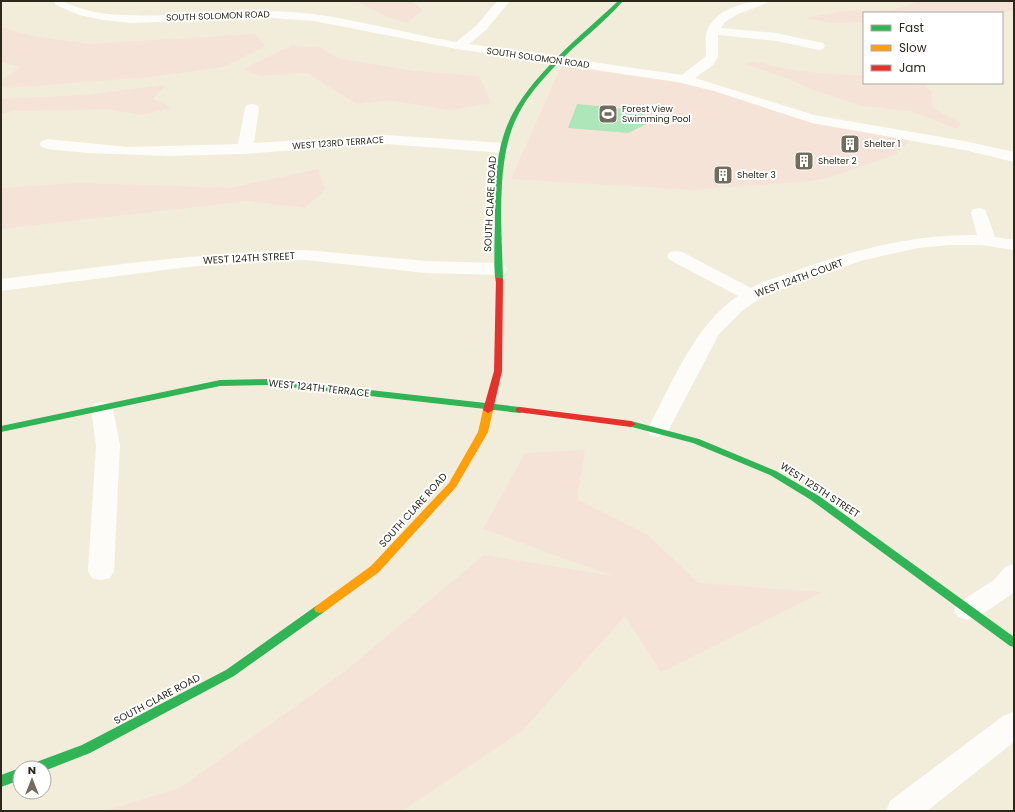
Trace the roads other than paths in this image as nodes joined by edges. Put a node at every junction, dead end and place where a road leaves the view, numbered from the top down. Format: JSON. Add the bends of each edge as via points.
{"nodes":[{"id":1,"x":60,"y":1,"type":"edge"},
{"id":2,"x":504,"y":1,"type":"edge"},
{"id":3,"x":621,"y":1,"type":"edge"},
{"id":4,"x":763,"y":1,"type":"edge"},
{"id":5,"x":713,"y":31,"type":"junction"},
{"id":6,"x":458,"y":46,"type":"junction"},
{"id":7,"x":819,"y":46,"type":"dead end"},
{"id":8,"x":559,"y":61,"type":"junction"},
{"id":9,"x":685,"y":79,"type":"junction"},
{"id":10,"x":252,"y":108,"type":"dead end"},
{"id":11,"x":47,"y":144,"type":"dead end"},
{"id":12,"x":503,"y":148,"type":"junction"},
{"id":13,"x":245,"y":149,"type":"junction"},
{"id":14,"x":1011,"y":153,"type":"edge"},
{"id":15,"x":979,"y":213,"type":"dead end"},
{"id":16,"x":987,"y":240,"type":"junction"},
{"id":17,"x":1014,"y":245,"type":"edge"},
{"id":18,"x":676,"y":256,"type":"dead end"},
{"id":19,"x":498,"y":269,"type":"junction"},
{"id":20,"x":1,"y":285,"type":"edge"},
{"id":21,"x":751,"y":295,"type":"junction"},
{"id":22,"x":489,"y":408,"type":"junction"},
{"id":23,"x":102,"y":409,"type":"junction"},
{"id":24,"x":1,"y":429,"type":"edge"},
{"id":25,"x":658,"y":430,"type":"junction"},
{"id":26,"x":101,"y":570,"type":"dead end"},
{"id":27,"x":1014,"y":574,"type":"edge"},
{"id":28,"x":968,"y":610,"type":"junction"},
{"id":29,"x":1014,"y":643,"type":"edge"},
{"id":30,"x":1014,"y":725,"type":"edge"},
{"id":31,"x":52,"y":762,"type":"edge"},
{"id":32,"x":12,"y":777,"type":"edge"},
{"id":33,"x":1,"y":781,"type":"edge"},
{"id":34,"x":902,"y":811,"type":"edge"}],
"edges":[{"from":1,"to":6,"type":"street","name":"SOUTH SOLOMON ROAD","via":[[68,9],[80,13],[114,18],[297,15]]},
{"from":2,"to":6,"type":"street","via":[[493,11],[489,20]]},
{"from":3,"to":8,"type":"street","name":"SOUTH CLARE ROAD"},
{"from":4,"to":5,"type":"street","via":[[736,10],[717,24]]},
{"from":5,"to":7,"type":"street","via":[[776,37]]},
{"from":5,"to":9,"type":"street","via":[[712,57]]},
{"from":6,"to":8,"type":"street","name":"SOUTH SOLOMON ROAD"},
{"from":8,"to":9,"type":"street","name":"SOUTH SOLOMON ROAD"},
{"from":8,"to":12,"type":"street","name":"SOUTH CLARE ROAD","via":[[536,84],[521,104],[508,128]]},
{"from":9,"to":14,"type":"street","name":"SOUTH SOLOMON ROAD","via":[[809,118]]},
{"from":10,"to":13,"type":"street"},
{"from":11,"to":13,"type":"street","name":"WEST 123RD TERRACE","via":[[77,149],[111,150]]},
{"from":12,"to":13,"type":"street","name":"WEST 123RD TERRACE","via":[[372,140]]},
{"from":12,"to":19,"type":"street","name":"SOUTH CLARE ROAD"},
{"from":15,"to":16,"type":"street"},
{"from":16,"to":17,"type":"street","name":"WEST 124TH COURT"},
{"from":16,"to":21,"type":"street","name":"WEST 124TH COURT","via":[[930,240],[895,245],[767,287]]},
{"from":18,"to":21,"type":"street"},
{"from":19,"to":20,"type":"street","name":"WEST 124TH STREET","via":[[426,267],[305,255],[255,256]]},
{"from":19,"to":22,"type":"street","name":"SOUTH CLARE ROAD","via":[[498,371]]},
{"from":21,"to":25,"type":"street","name":"WEST 124TH COURT","via":[[735,305],[710,332]]},
{"from":22,"to":23,"type":"street","name":"WEST 124TH TERRACE","via":[[272,382],[220,383]]},
{"from":22,"to":25,"type":"street","name":"WEST 125TH STREET","via":[[622,422]]},
{"from":22,"to":31,"type":"street","name":"SOUTH CLARE ROAD","via":[[483,432],[453,485],[375,569],[230,673],[86,749]]},
{"from":23,"to":24,"type":"street","name":"WEST 124TH TERRACE"},
{"from":23,"to":26,"type":"street","via":[[108,445]]},
{"from":25,"to":28,"type":"street","name":"WEST 125TH STREET","via":[[696,441],[774,473],[856,526]]},
{"from":27,"to":28,"type":"street","via":[[1003,587]]},
{"from":28,"to":29,"type":"street","name":"WEST 125TH STREET"},
{"from":30,"to":34,"type":"street"},
{"from":32,"to":33,"type":"street"}]}
